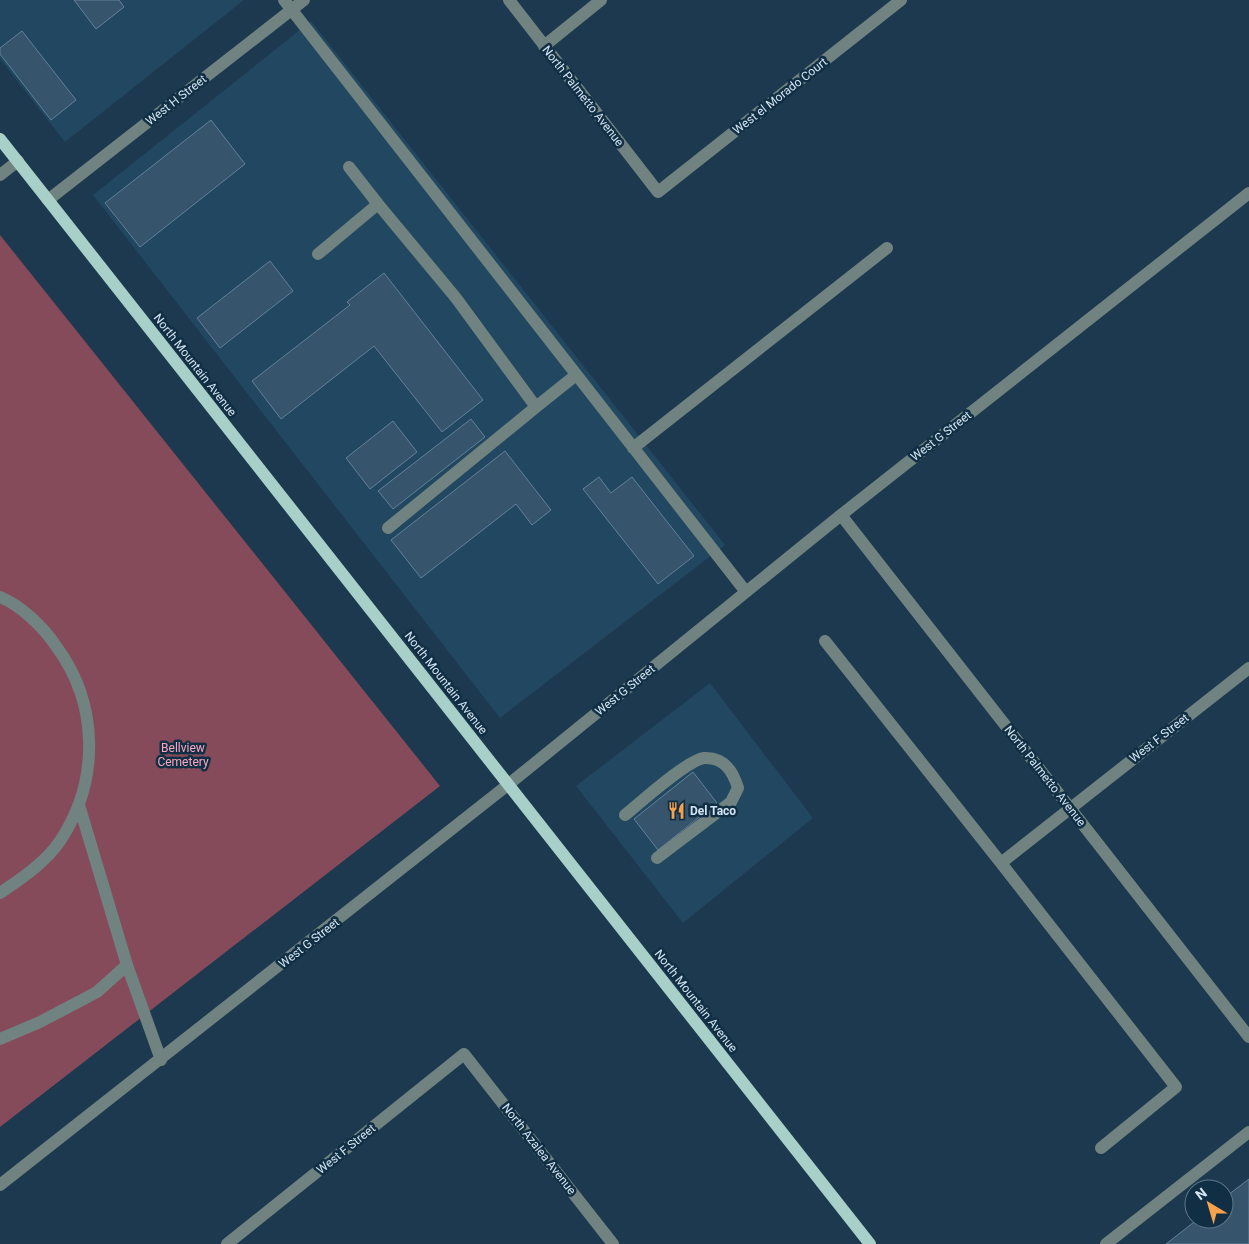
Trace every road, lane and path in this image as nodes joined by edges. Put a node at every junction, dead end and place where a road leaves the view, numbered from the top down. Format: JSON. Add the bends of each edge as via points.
{"nodes":[{"id":1,"x":304,"y":0,"type":"edge"},
{"id":2,"x":509,"y":0,"type":"edge"},
{"id":3,"x":601,"y":0,"type":"edge"},
{"id":4,"x":901,"y":0,"type":"edge"},
{"id":5,"x":288,"y":5,"type":"edge"},
{"id":6,"x":544,"y":46,"type":"junction"},
{"id":7,"x":0,"y":139,"type":"edge"},
{"id":8,"x":18,"y":161,"type":"junction"},
{"id":9,"x":349,"y":167,"type":"dead end"},
{"id":10,"x":0,"y":175,"type":"edge"},
{"id":11,"x":658,"y":192,"type":"joint"},
{"id":12,"x":1249,"y":193,"type":"edge"},
{"id":13,"x":48,"y":200,"type":"junction"},
{"id":14,"x":378,"y":204,"type":"junction"},
{"id":15,"x":886,"y":248,"type":"dead end"},
{"id":16,"x":318,"y":254,"type":"dead end"},
{"id":17,"x":576,"y":375,"type":"junction"},
{"id":18,"x":536,"y":407,"type":"junction"},
{"id":19,"x":633,"y":448,"type":"junction"},
{"id":20,"x":841,"y":515,"type":"junction"},
{"id":21,"x":388,"y":528,"type":"dead end"},
{"id":22,"x":746,"y":592,"type":"junction"},
{"id":23,"x":0,"y":597,"type":"edge"},
{"id":24,"x":825,"y":641,"type":"dead end"},
{"id":25,"x":1249,"y":668,"type":"edge"},
{"id":26,"x":508,"y":784,"type":"junction"},
{"id":27,"x":79,"y":805,"type":"junction"},
{"id":28,"x":1070,"y":809,"type":"junction"},
{"id":29,"x":625,"y":815,"type":"dead end"},
{"id":30,"x":657,"y":858,"type":"dead end"},
{"id":31,"x":1001,"y":863,"type":"junction"},
{"id":32,"x":0,"y":893,"type":"edge"},
{"id":33,"x":127,"y":965,"type":"junction"},
{"id":34,"x":1249,"y":1037,"type":"edge"},
{"id":35,"x":0,"y":1039,"type":"edge"},
{"id":36,"x":464,"y":1054,"type":"joint"},
{"id":37,"x":161,"y":1060,"type":"junction"},
{"id":38,"x":1247,"y":1137,"type":"edge"},
{"id":39,"x":1101,"y":1148,"type":"dead end"},
{"id":40,"x":0,"y":1185,"type":"edge"},
{"id":41,"x":227,"y":1244,"type":"edge"},
{"id":42,"x":613,"y":1244,"type":"edge"},
{"id":43,"x":870,"y":1244,"type":"edge"},
{"id":44,"x":1106,"y":1244,"type":"edge"}],
"edges":[{"from":1,"to":5,"type":"street","name":"West H Street"},
{"from":2,"to":6,"type":"street","name":"North Palmetto Avenue"},
{"from":3,"to":6,"type":"street"},
{"from":4,"to":11,"type":"street","name":"West el Morado Court"},
{"from":5,"to":13,"type":"street","name":"West H Street"},
{"from":5,"to":17,"type":"street"},
{"from":6,"to":11,"type":"street","name":"North Palmetto Avenue"},
{"from":7,"to":8,"type":"main road","name":"North Mountain Avenue"},
{"from":8,"to":10,"type":"street"},
{"from":8,"to":13,"type":"main road","name":"North Mountain Avenue"},
{"from":9,"to":14,"type":"street"},
{"from":12,"to":20,"type":"street","name":"West G Street"},
{"from":13,"to":26,"type":"main road","name":"North Mountain Avenue"},
{"from":14,"to":16,"type":"street"},
{"from":14,"to":18,"type":"street","via":[[456,298]]},
{"from":15,"to":19,"type":"street"},
{"from":17,"to":18,"type":"street"},
{"from":17,"to":19,"type":"street"},
{"from":18,"to":21,"type":"street"},
{"from":19,"to":22,"type":"street"},
{"from":20,"to":22,"type":"street","name":"West G Street"},
{"from":20,"to":28,"type":"street","name":"North Palmetto Avenue"},
{"from":22,"to":26,"type":"street","name":"West G Street"},
{"from":23,"to":27,"type":"street","via":[[43,627],[71,665],[88,720],[90,758]]},
{"from":24,"to":31,"type":"street"},
{"from":25,"to":28,"type":"street","name":"West F Street"},
{"from":26,"to":37,"type":"street","name":"West G Street"},
{"from":26,"to":43,"type":"main road","name":"North Mountain Avenue"},
{"from":27,"to":32,"type":"street","via":[[59,842],[30,873]]},
{"from":27,"to":33,"type":"street"},
{"from":28,"to":31,"type":"street","name":"West F Street"},
{"from":28,"to":34,"type":"street","name":"North Palmetto Avenue"},
{"from":29,"to":30,"type":"street","via":[[702,758],[722,761],[734,774],[738,788],[731,802]]},
{"from":31,"to":39,"type":"street","via":[[1176,1087]]},
{"from":33,"to":35,"type":"street","via":[[97,992]]},
{"from":33,"to":37,"type":"street"},
{"from":36,"to":41,"type":"street","name":"West F Street"},
{"from":36,"to":42,"type":"street","name":"North Azalea Avenue"},
{"from":37,"to":40,"type":"street","name":"West G Street"},
{"from":38,"to":44,"type":"street"}]}
